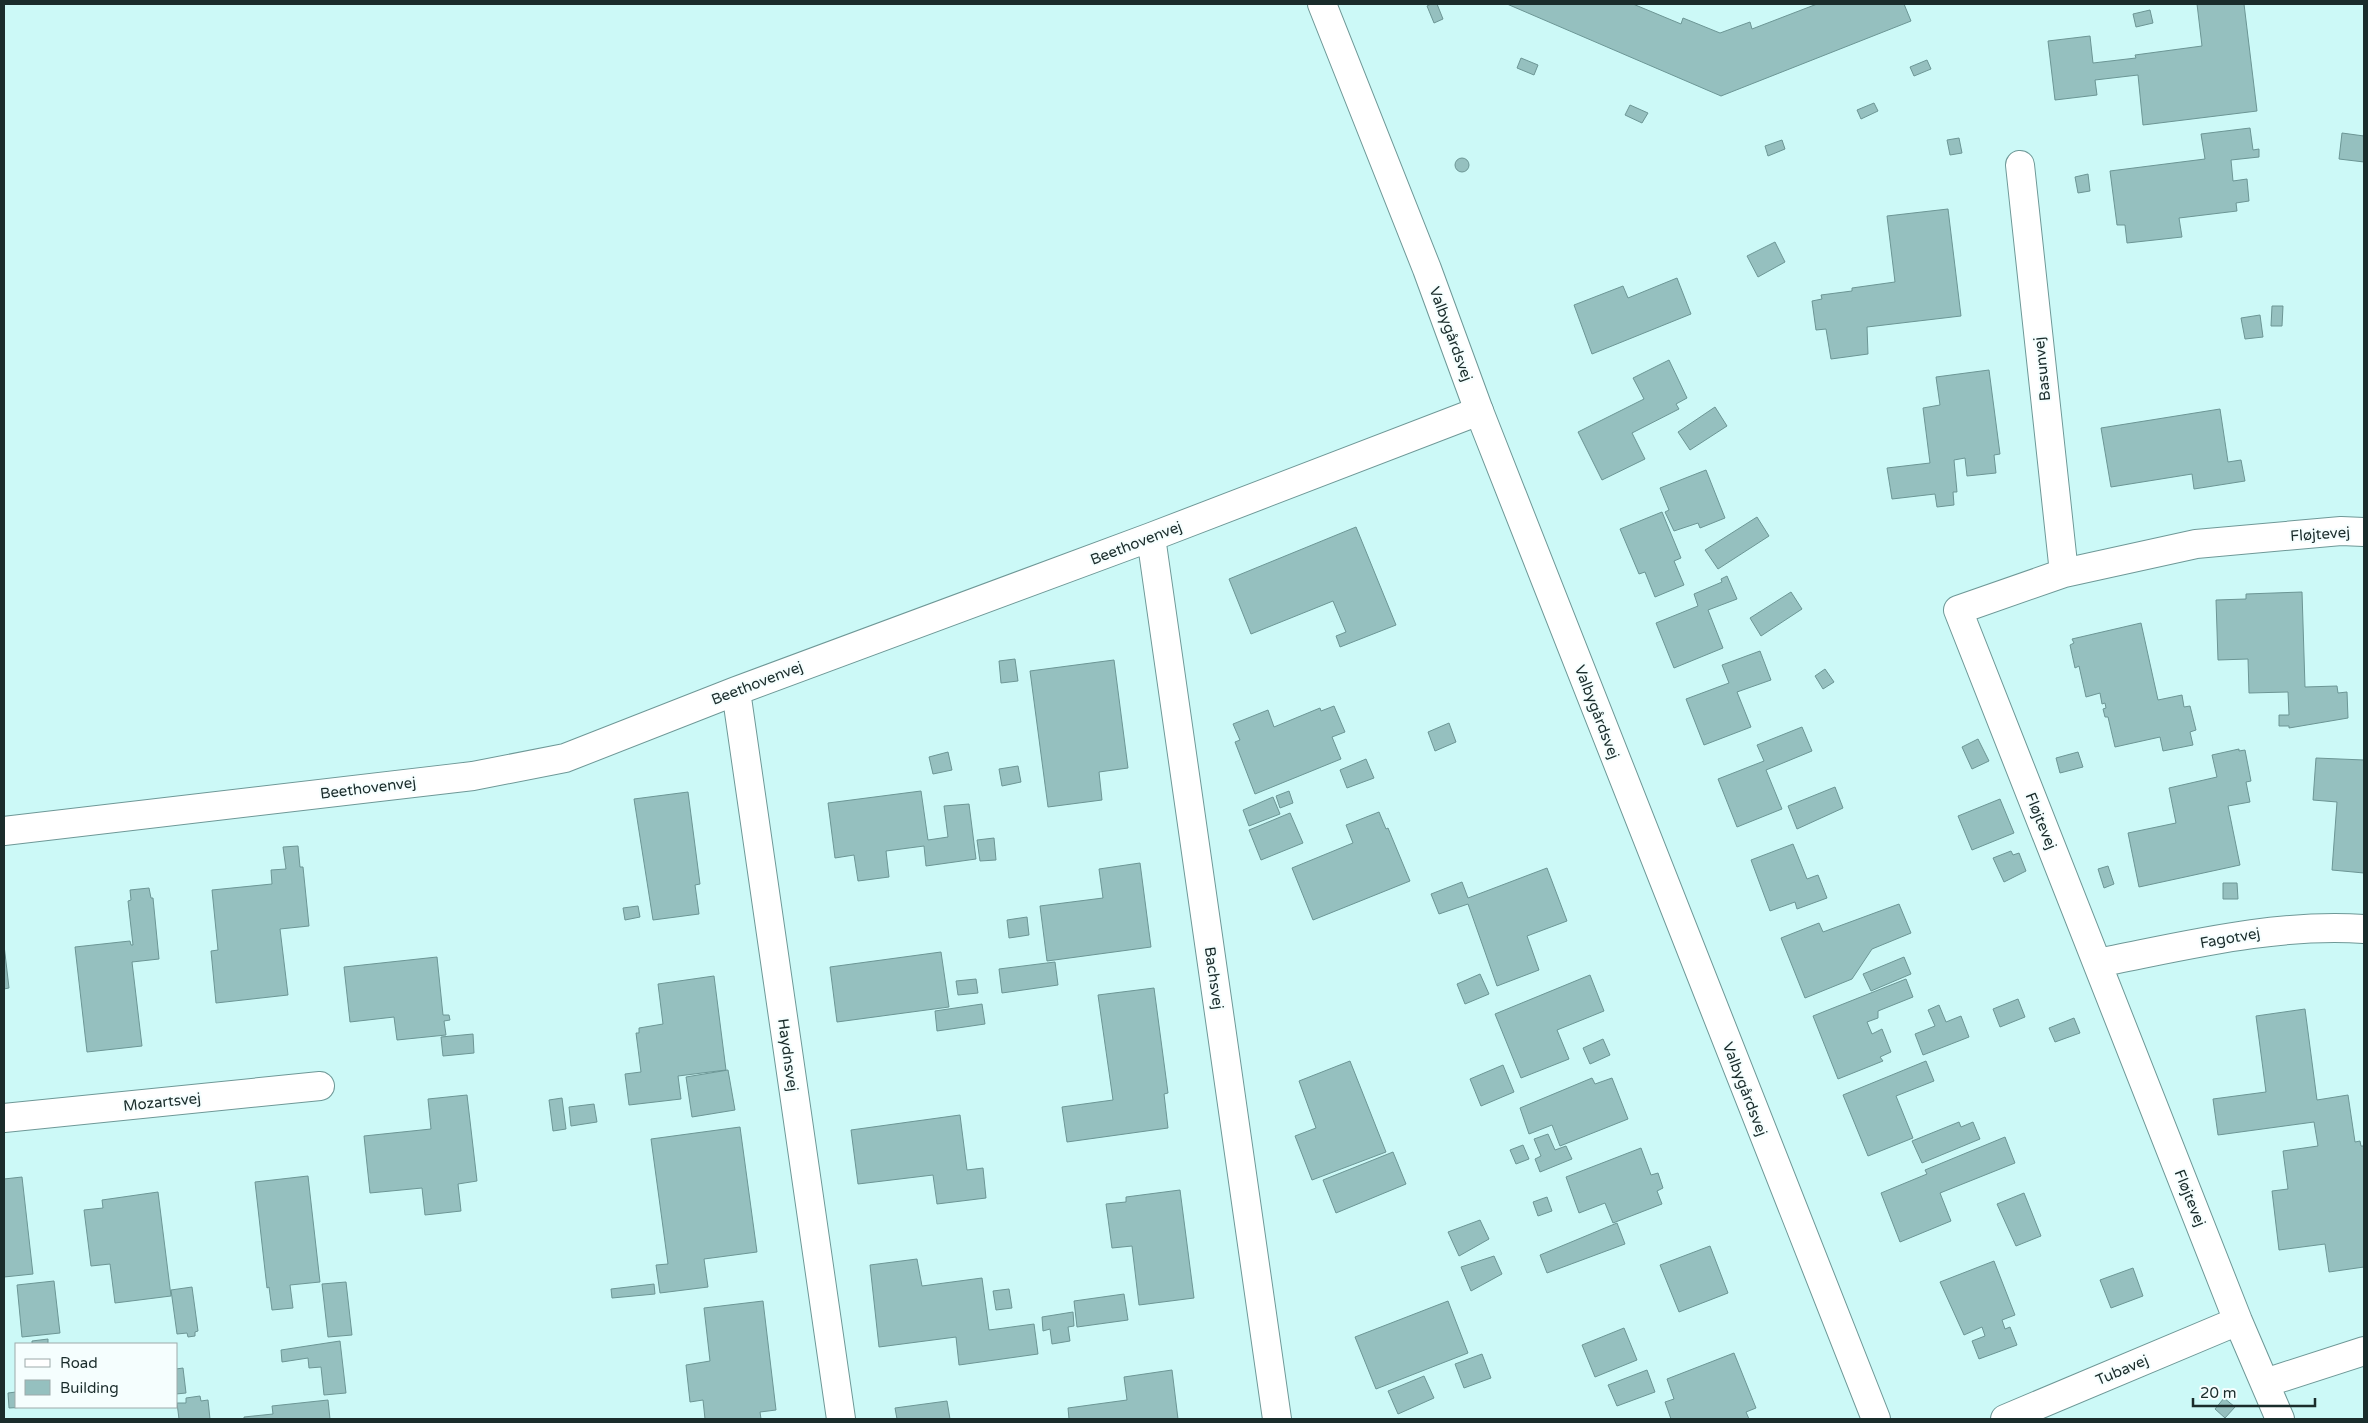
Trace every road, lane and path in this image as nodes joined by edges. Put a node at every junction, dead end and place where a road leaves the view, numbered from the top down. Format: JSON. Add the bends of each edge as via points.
{"nodes":[{"id":1,"x":1322,"y":4,"type":"edge"},
{"id":2,"x":2020,"y":165,"type":"dead end"},
{"id":3,"x":1479,"y":411,"type":"junction"},
{"id":4,"x":2364,"y":532,"type":"edge"},
{"id":5,"x":1151,"y":537,"type":"junction"},
{"id":6,"x":2064,"y":573,"type":"junction"},
{"id":7,"x":736,"y":691,"type":"junction"},
{"id":8,"x":4,"y":831,"type":"edge"},
{"id":9,"x":2364,"y":929,"type":"edge"},
{"id":10,"x":2097,"y":963,"type":"junction"},
{"id":11,"x":320,"y":1086,"type":"dead end"},
{"id":12,"x":4,"y":1118,"type":"edge"},
{"id":13,"x":2238,"y":1321,"type":"junction"},
{"id":14,"x":2364,"y":1351,"type":"edge"},
{"id":15,"x":2265,"y":1383,"type":"junction"},
{"id":16,"x":841,"y":1419,"type":"edge"},
{"id":17,"x":1277,"y":1419,"type":"edge"},
{"id":18,"x":1876,"y":1419,"type":"edge"},
{"id":19,"x":2005,"y":1419,"type":"edge"},
{"id":20,"x":2280,"y":1419,"type":"edge"}],
"edges":[{"from":1,"to":3,"type":"street","name":"Valbygårdsvej","via":[[1427,269]]},
{"from":2,"to":6,"type":"street","name":"Basunvej"},
{"from":3,"to":5,"type":"street","name":"Beethovenvej"},
{"from":3,"to":18,"type":"street","name":"Valbygårdsvej"},
{"from":4,"to":6,"type":"street","name":"Fløjtevej","via":[[2341,531],[2196,544]]},
{"from":5,"to":7,"type":"street","name":"Beethovenvej"},
{"from":5,"to":17,"type":"street","name":"Bachsvej"},
{"from":6,"to":10,"type":"street","name":"Fløjtevej","via":[[1958,610]]},
{"from":7,"to":8,"type":"street","name":"Beethovenvej","via":[[565,758],[473,776]]},
{"from":7,"to":16,"type":"street","name":"Haydnsvej"},
{"from":9,"to":10,"type":"street","name":"Fagotvej","via":[[2330,927],[2248,934]]},
{"from":10,"to":13,"type":"street","name":"Fløjtevej"},
{"from":11,"to":12,"type":"street","name":"Mozartsvej"},
{"from":13,"to":15,"type":"street","name":"Fløjtevej"},
{"from":13,"to":19,"type":"street","name":"Tubavej"},
{"from":14,"to":15,"type":"street"},
{"from":15,"to":20,"type":"street","name":"Fløjtevej"}]}
